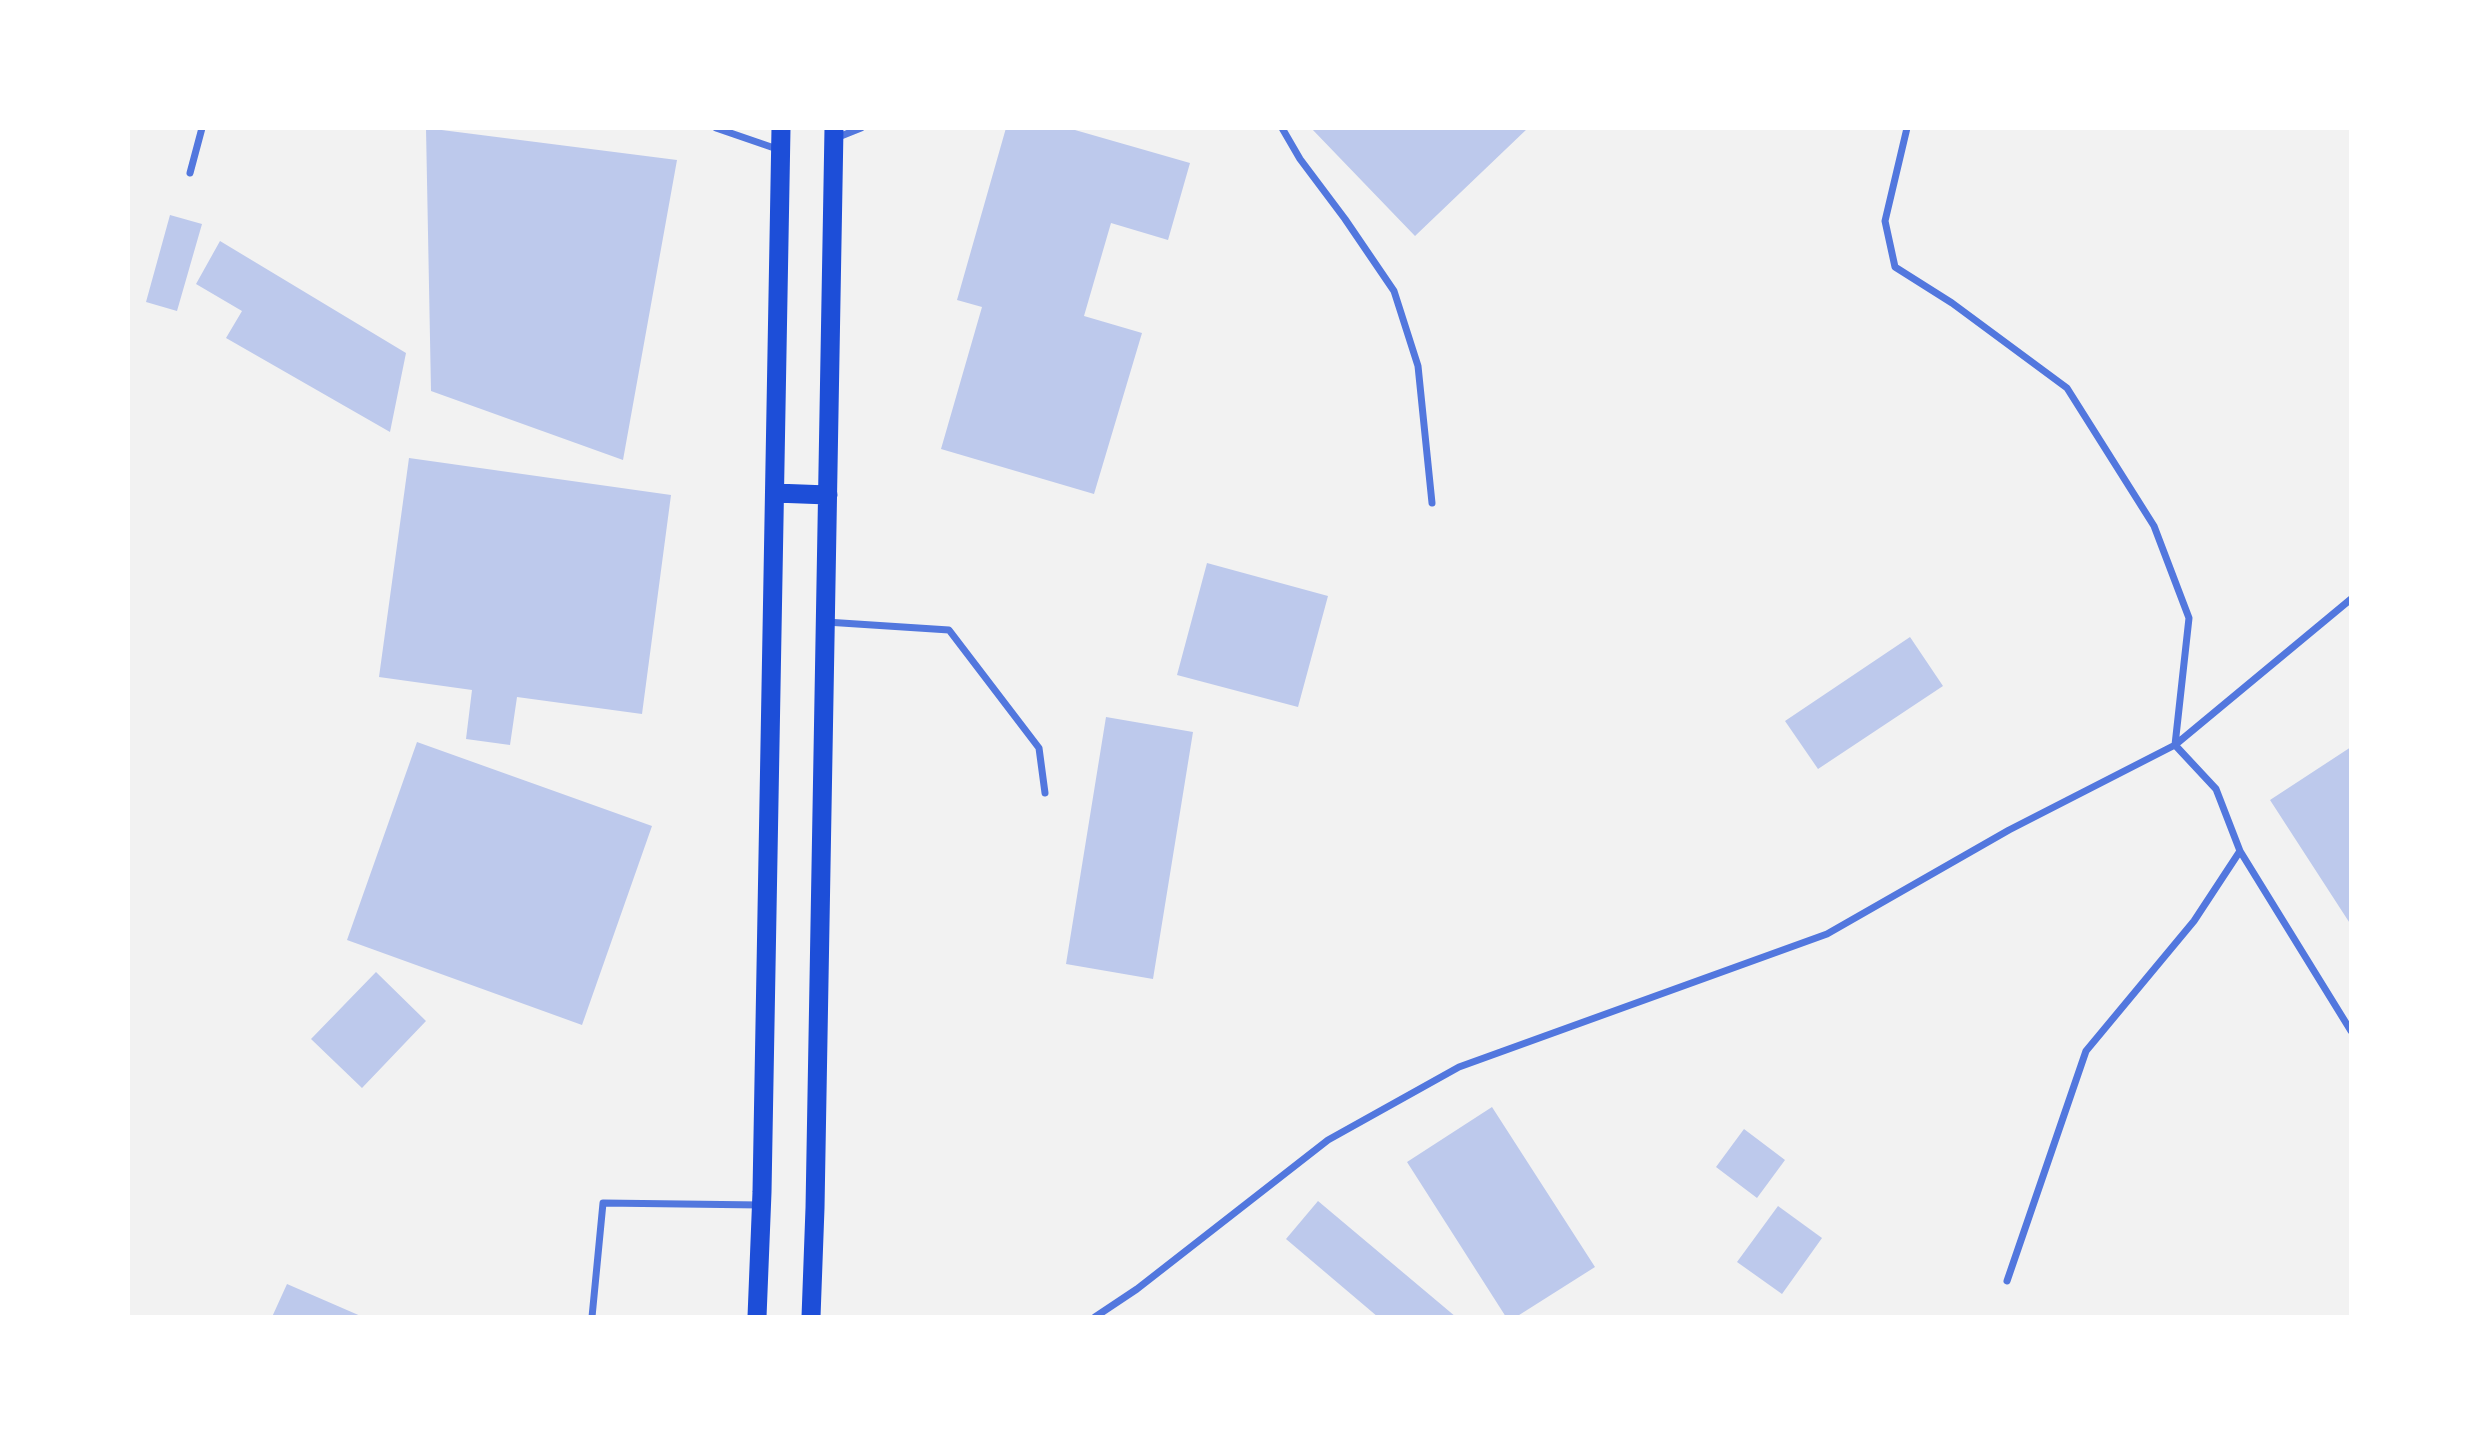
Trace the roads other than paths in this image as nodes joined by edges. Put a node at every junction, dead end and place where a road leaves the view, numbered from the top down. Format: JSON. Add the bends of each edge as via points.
{"nodes":[{"id":1,"x":202,"y":128,"type":"edge"},
{"id":2,"x":716,"y":128,"type":"edge"},
{"id":3,"x":781,"y":128,"type":"edge"},
{"id":4,"x":861,"y":128,"type":"edge"},
{"id":5,"x":1282,"y":128,"type":"edge"},
{"id":6,"x":1908,"y":128,"type":"edge"},
{"id":7,"x":834,"y":133,"type":"edge"},
{"id":8,"x":781,"y":150,"type":"junction"},
{"id":9,"x":190,"y":173,"type":"dead end"},
{"id":10,"x":775,"y":493,"type":"junction"},
{"id":11,"x":828,"y":495,"type":"junction"},
{"id":12,"x":1432,"y":503,"type":"dead end"},
{"id":13,"x":2351,"y":599,"type":"edge"},
{"id":14,"x":825,"y":622,"type":"junction"},
{"id":15,"x":2175,"y":746,"type":"junction"},
{"id":16,"x":1045,"y":793,"type":"dead end"},
{"id":17,"x":2240,"y":851,"type":"junction"},
{"id":18,"x":2351,"y":1031,"type":"edge"},
{"id":19,"x":762,"y":1206,"type":"junction"},
{"id":20,"x":2007,"y":1281,"type":"dead end"},
{"id":21,"x":592,"y":1317,"type":"edge"},
{"id":22,"x":757,"y":1317,"type":"edge"},
{"id":23,"x":811,"y":1317,"type":"edge"},
{"id":24,"x":1095,"y":1317,"type":"edge"}],
"edges":[{"from":1,"to":9,"type":"street"},
{"from":2,"to":8,"type":"street"},
{"from":3,"to":8,"type":"highway"},
{"from":4,"to":7,"type":"street"},
{"from":5,"to":12,"type":"street","via":[[1394,291],[1418,366]]},
{"from":6,"to":15,"type":"street","via":[[1885,221],[1895,267],[2067,388],[2154,526],[2189,618]]},
{"from":7,"to":11,"type":"highway"},
{"from":8,"to":10,"type":"highway"},
{"from":10,"to":11,"type":"highway"},
{"from":10,"to":19,"type":"highway"},
{"from":11,"to":14,"type":"highway"},
{"from":13,"to":15,"type":"street"},
{"from":14,"to":16,"type":"street","via":[[949,630],[1039,748]]},
{"from":14,"to":23,"type":"highway"},
{"from":15,"to":17,"type":"street","via":[[2216,789]]},
{"from":15,"to":24,"type":"street","via":[[2009,830],[1827,933],[1459,1067],[1328,1140]]},
{"from":17,"to":18,"type":"street"},
{"from":17,"to":20,"type":"street","via":[[2194,920],[2086,1051]]},
{"from":19,"to":21,"type":"street","via":[[603,1203]]},
{"from":19,"to":22,"type":"highway"}]}
